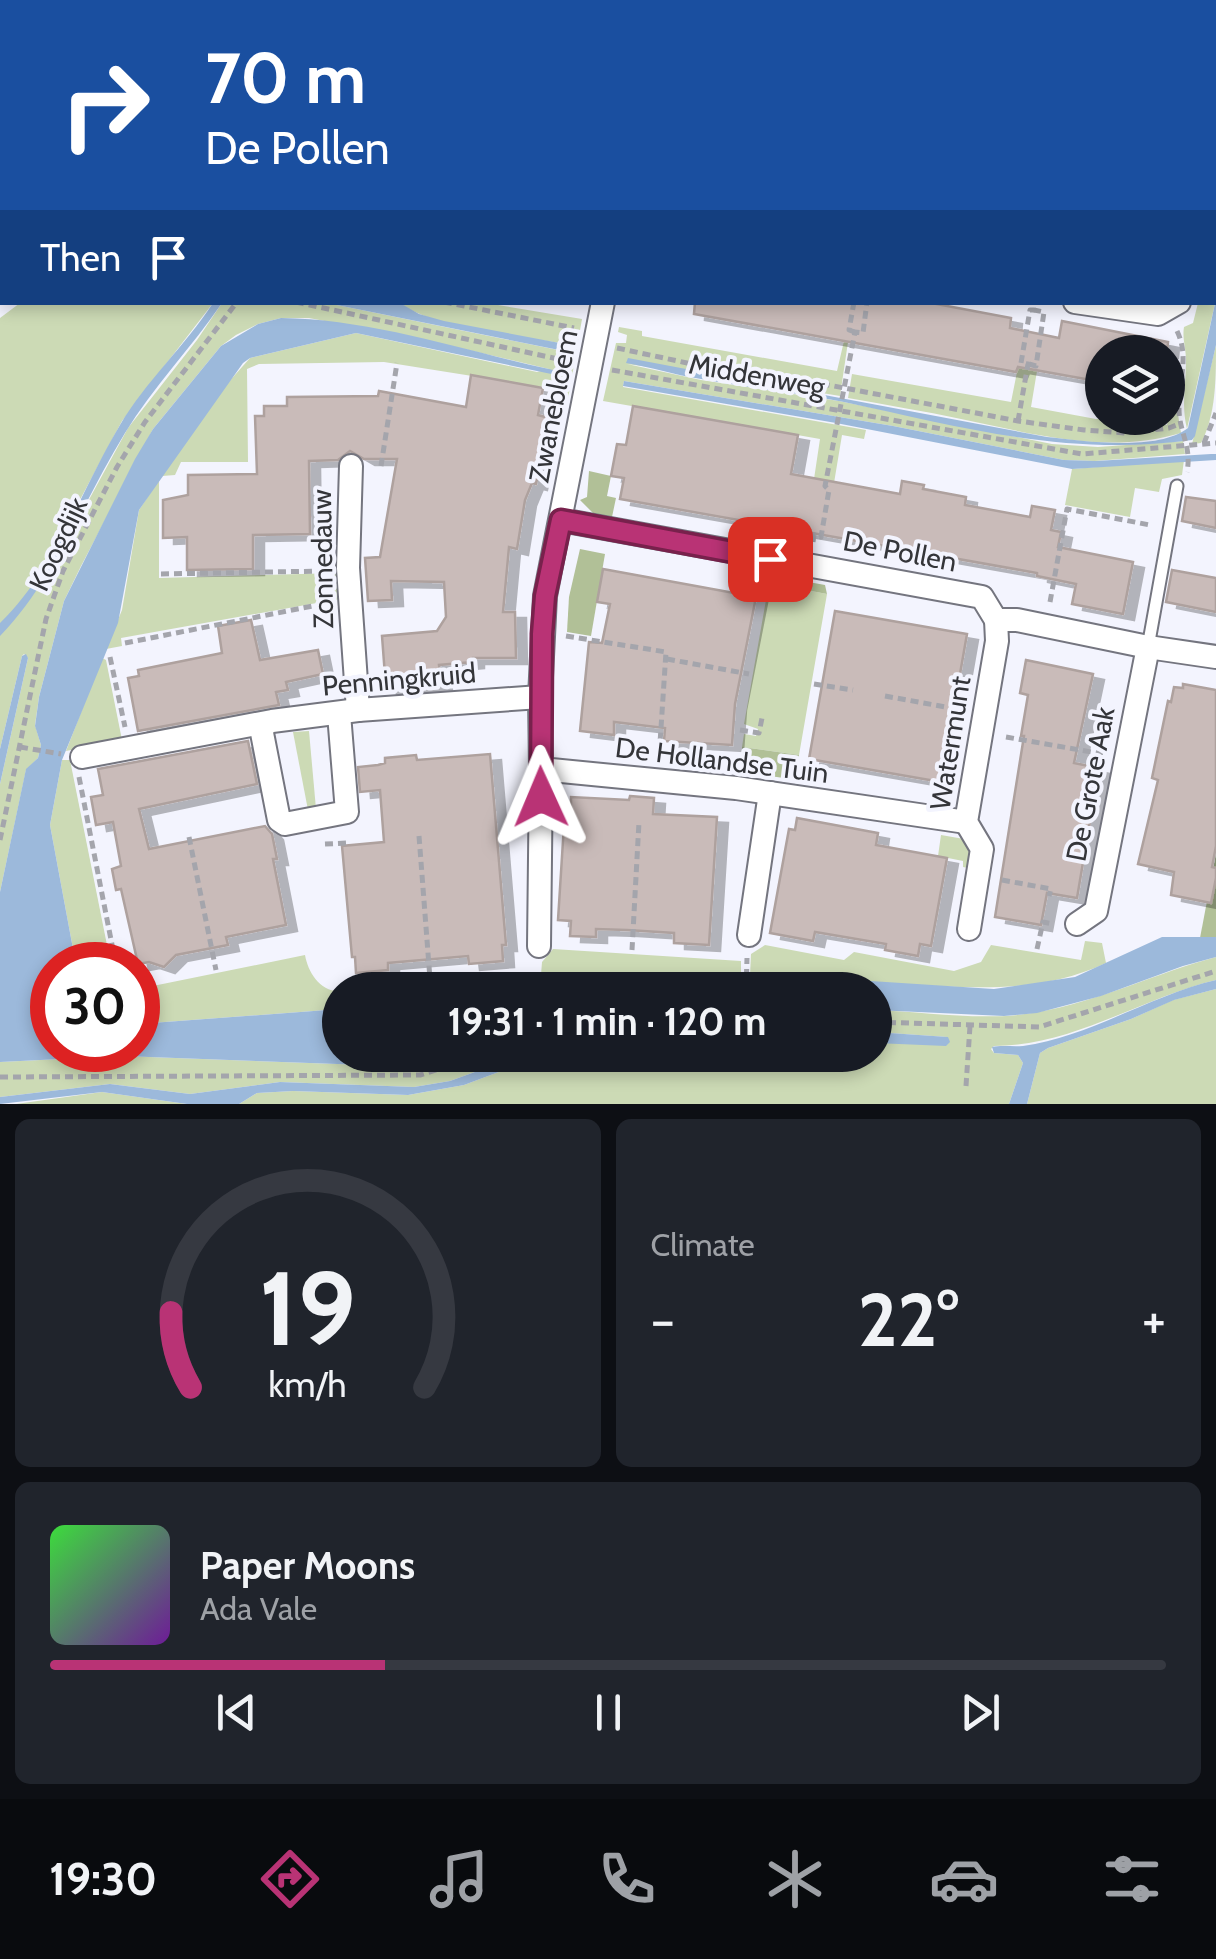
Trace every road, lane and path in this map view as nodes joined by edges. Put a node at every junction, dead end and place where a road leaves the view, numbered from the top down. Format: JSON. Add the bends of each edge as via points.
{"nodes":[{"id":1,"x":235,"y":305,"type":"edge"},
{"id":2,"x":310,"y":305,"type":"edge"},
{"id":3,"x":457,"y":305,"type":"edge"},
{"id":4,"x":603,"y":305,"type":"edge"},
{"id":5,"x":853,"y":305,"type":"edge"},
{"id":6,"x":867,"y":305,"type":"edge"},
{"id":7,"x":1093,"y":305,"type":"edge"},
{"id":8,"x":1034,"y":306,"type":"edge"},
{"id":9,"x":1173,"y":307,"type":"edge"},
{"id":10,"x":855,"y":332,"type":"junction"},
{"id":11,"x":1181,"y":335,"type":"edge"},
{"id":12,"x":606,"y":340,"type":"junction"},
{"id":13,"x":397,"y":363,"type":"dead end"},
{"id":14,"x":1028,"y":364,"type":"junction"},
{"id":15,"x":591,"y":366,"type":"junction"},
{"id":16,"x":845,"y":392,"type":"junction"},
{"id":17,"x":842,"y":410,"type":"junction"},
{"id":18,"x":1216,"y":413,"type":"edge"},
{"id":19,"x":1018,"y":421,"type":"junction"},
{"id":20,"x":1085,"y":428,"type":"edge"},
{"id":21,"x":1185,"y":435,"type":"edge"},
{"id":22,"x":1216,"y":443,"type":"edge"},
{"id":23,"x":1204,"y":444,"type":"junction"},
{"id":24,"x":1188,"y":447,"type":"junction"},
{"id":25,"x":1188,"y":464,"type":"dead end"},
{"id":26,"x":351,"y":466,"type":"dead end"},
{"id":27,"x":381,"y":466,"type":"dead end"},
{"id":28,"x":1177,"y":486,"type":"dead end"},
{"id":29,"x":561,"y":520,"type":"junction"},
{"id":30,"x":1168,"y":528,"type":"junction"},
{"id":31,"x":808,"y":564,"type":"junction"},
{"id":32,"x":348,"y":568,"type":"junction"},
{"id":33,"x":161,"y":574,"type":"dead end"},
{"id":34,"x":350,"y":602,"type":"junction"},
{"id":35,"x":996,"y":620,"type":"junction"},
{"id":36,"x":1045,"y":626,"type":"junction"},
{"id":37,"x":542,"y":634,"type":"junction"},
{"id":38,"x":125,"y":642,"type":"dead end"},
{"id":39,"x":1148,"y":647,"type":"junction"},
{"id":40,"x":1216,"y":656,"type":"edge"},
{"id":41,"x":110,"y":657,"type":"dead end"},
{"id":42,"x":666,"y":659,"type":"junction"},
{"id":43,"x":749,"y":674,"type":"dead end"},
{"id":44,"x":814,"y":684,"type":"dead end"},
{"id":45,"x":853,"y":690,"type":"dead end"},
{"id":46,"x":885,"y":696,"type":"dead end"},
{"id":47,"x":540,"y":697,"type":"junction"},
{"id":48,"x":349,"y":712,"type":"junction"},
{"id":49,"x":762,"y":718,"type":"dead end"},
{"id":50,"x":264,"y":723,"type":"junction"},
{"id":51,"x":983,"y":724,"type":"junction"},
{"id":52,"x":740,"y":730,"type":"dead end"},
{"id":53,"x":20,"y":747,"type":"junction"},
{"id":54,"x":129,"y":747,"type":"junction"},
{"id":55,"x":76,"y":756,"type":"junction"},
{"id":56,"x":1126,"y":759,"type":"junction"},
{"id":57,"x":541,"y":769,"type":"junction"},
{"id":58,"x":657,"y":781,"type":"junction"},
{"id":59,"x":770,"y":793,"type":"junction"},
{"id":60,"x":640,"y":822,"type":"dead end"},
{"id":61,"x":966,"y":822,"type":"junction"},
{"id":62,"x":419,"y":836,"type":"dead end"},
{"id":63,"x":189,"y":837,"type":"dead end"},
{"id":64,"x":0,"y":840,"type":"edge"},
{"id":65,"x":347,"y":843,"type":"dead end"},
{"id":66,"x":325,"y":844,"type":"dead end"},
{"id":67,"x":978,"y":876,"type":"junction"},
{"id":68,"x":1049,"y":896,"type":"dead end"},
{"id":69,"x":1071,"y":925,"type":"joint"},
{"id":70,"x":969,"y":929,"type":"dead end"},
{"id":71,"x":748,"y":936,"type":"dead end"},
{"id":72,"x":112,"y":942,"type":"edge"},
{"id":73,"x":540,"y":946,"type":"dead end"},
{"id":74,"x":1037,"y":949,"type":"dead end"},
{"id":75,"x":632,"y":950,"type":"dead end"},
{"id":76,"x":747,"y":964,"type":"dead end"},
{"id":77,"x":216,"y":970,"type":"dead end"},
{"id":78,"x":1216,"y":971,"type":"edge"},
{"id":79,"x":429,"y":972,"type":"edge"},
{"id":80,"x":747,"y":972,"type":"edge"},
{"id":81,"x":892,"y":1023,"type":"edge"},
{"id":82,"x":970,"y":1026,"type":"junction"},
{"id":83,"x":429,"y":1072,"type":"edge"},
{"id":84,"x":0,"y":1076,"type":"edge"},
{"id":85,"x":966,"y":1086,"type":"dead end"}],
"edges":[{"from":1,"to":53,"type":"path","name":"Koogdijk","via":[[145,422],[63,570]]},
{"from":2,"to":15,"type":"path","name":"Middenweg"},
{"from":3,"to":12,"type":"path"},
{"from":4,"to":12,"type":"street","name":"Zwanebloem"},
{"from":5,"to":10,"type":"path","via":[[848,330]]},
{"from":6,"to":10,"type":"path","via":[[862,332]]},
{"from":7,"to":9,"type":"street","via":[[1145,314]]},
{"from":8,"to":14,"type":"path","via":[[1021,363]]},
{"from":8,"to":14,"type":"path","via":[[1044,312],[1036,366]]},
{"from":9,"to":11,"type":"path"},
{"from":10,"to":16,"type":"path"},
{"from":12,"to":15,"type":"street","name":"Zwanebloem"},
{"from":12,"to":16,"type":"path","via":[[720,370]]},
{"from":13,"to":27,"type":"path"},
{"from":14,"to":19,"type":"path"},
{"from":15,"to":17,"type":"path","name":"Middenweg"},
{"from":15,"to":29,"type":"street","name":"Zwanebloem"},
{"from":16,"to":17,"type":"path"},
{"from":16,"to":19,"type":"path"},
{"from":17,"to":24,"type":"path","name":"Middenweg","via":[[1082,454]]},
{"from":17,"to":31,"type":"path","via":[[829,455],[821,537],[814,535]]},
{"from":18,"to":23,"type":"path"},
{"from":19,"to":20,"type":"path"},
{"from":21,"to":24,"type":"path"},
{"from":22,"to":23,"type":"path","name":"Middenweg"},
{"from":23,"to":24,"type":"path","name":"Middenweg"},
{"from":24,"to":25,"type":"path"},
{"from":26,"to":32,"type":"street","name":"Zonnedauw"},
{"from":28,"to":30,"type":"lane"},
{"from":29,"to":31,"type":"street","name":"De Pollen"},
{"from":29,"to":37,"type":"street"},
{"from":30,"to":36,"type":"path","via":[[1068,509]]},
{"from":30,"to":39,"type":"lane"},
{"from":31,"to":35,"type":"street","name":"De Pollen","via":[[982,597]]},
{"from":32,"to":33,"type":"path"},
{"from":32,"to":34,"type":"street","name":"Zonnedauw"},
{"from":34,"to":38,"type":"path"},
{"from":34,"to":48,"type":"street","name":"Zonnedauw"},
{"from":35,"to":36,"type":"street","name":"De Pollen"},
{"from":35,"to":51,"type":"street","name":"Watermunt"},
{"from":36,"to":39,"type":"street","name":"De Pollen"},
{"from":37,"to":42,"type":"path","via":[[666,652]]},
{"from":37,"to":47,"type":"street"},
{"from":39,"to":40,"type":"street","name":"De Pollen"},
{"from":39,"to":56,"type":"street","name":"De Grote Aak"},
{"from":41,"to":54,"type":"path"},
{"from":42,"to":43,"type":"path"},
{"from":42,"to":58,"type":"path"},
{"from":44,"to":45,"type":"path"},
{"from":46,"to":51,"type":"path"},
{"from":47,"to":48,"type":"street","name":"Penningkruid"},
{"from":47,"to":57,"type":"street"},
{"from":48,"to":50,"type":"street","name":"Penningkruid"},
{"from":48,"to":50,"type":"street","name":"Zonnedauw","via":[[347,812],[285,824],[279,820]]},
{"from":49,"to":52,"type":"path","via":[[759,733]]},
{"from":50,"to":54,"type":"street","name":"Penningkruid"},
{"from":51,"to":56,"type":"path"},
{"from":51,"to":61,"type":"street","name":"Watermunt"},
{"from":53,"to":55,"type":"path"},
{"from":53,"to":64,"type":"path","name":"Koogdijk"},
{"from":54,"to":55,"type":"street","name":"Penningkruid"},
{"from":55,"to":72,"type":"path"},
{"from":56,"to":69,"type":"street","name":"De Grote Aak","via":[[1096,911]]},
{"from":57,"to":58,"type":"street","name":"De Hollandse Tuin"},
{"from":57,"to":73,"type":"street"},
{"from":58,"to":59,"type":"street","name":"De Hollandse Tuin"},
{"from":59,"to":61,"type":"street","name":"De Hollandse Tuin"},
{"from":59,"to":71,"type":"street"},
{"from":60,"to":75,"type":"path"},
{"from":61,"to":67,"type":"street","name":"Watermunt","via":[[980,844]]},
{"from":62,"to":79,"type":"path"},
{"from":63,"to":77,"type":"path"},
{"from":65,"to":66,"type":"path"},
{"from":67,"to":68,"type":"path","via":[[1051,889]]},
{"from":67,"to":70,"type":"street","name":"Watermunt"},
{"from":69,"to":74,"type":"path","via":[[1043,922]]},
{"from":76,"to":80,"type":"path"},
{"from":78,"to":82,"type":"path","via":[[1039,1026]]},
{"from":81,"to":82,"type":"path"},
{"from":82,"to":85,"type":"path"},
{"from":83,"to":84,"type":"path"}]}
